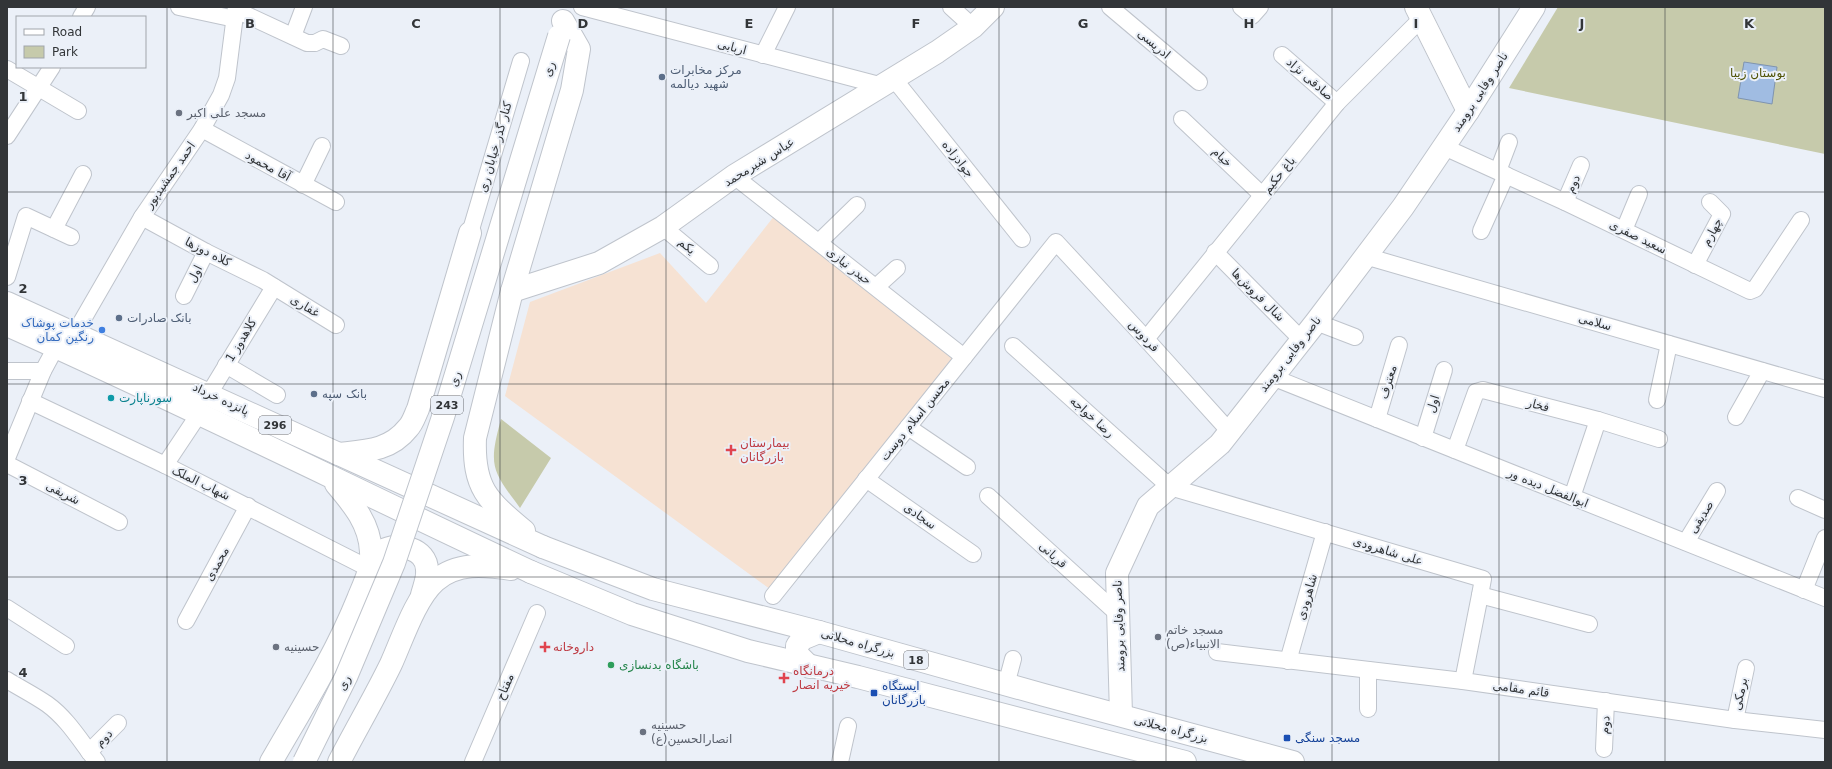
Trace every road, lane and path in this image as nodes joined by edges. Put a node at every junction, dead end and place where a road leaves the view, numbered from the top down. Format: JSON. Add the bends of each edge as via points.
{"nodes":[{"id":1,"x":87,"y":7,"type":"edge"},
{"id":2,"x":179,"y":7,"type":"edge"},
{"id":3,"x":304,"y":7,"type":"edge"},
{"id":4,"x":582,"y":7,"type":"edge"},
{"id":5,"x":788,"y":7,"type":"edge"},
{"id":6,"x":951,"y":7,"type":"edge"},
{"id":7,"x":993,"y":7,"type":"edge"},
{"id":8,"x":1110,"y":7,"type":"edge"},
{"id":9,"x":1241,"y":7,"type":"edge"},
{"id":10,"x":1260,"y":7,"type":"edge"},
{"id":11,"x":1534,"y":7,"type":"edge"},
{"id":12,"x":235,"y":12,"type":"edge"},
{"id":13,"x":1418,"y":13,"type":"edge"},
{"id":14,"x":82,"y":16,"type":"edge"},
{"id":15,"x":563,"y":22,"type":"edge"},
{"id":16,"x":973,"y":27,"type":"junction"},
{"id":17,"x":293,"y":36,"type":"junction"},
{"id":18,"x":341,"y":46,"type":"dead end"},
{"id":19,"x":763,"y":55,"type":"junction"},
{"id":20,"x":1282,"y":55,"type":"dead end"},
{"id":21,"x":521,"y":61,"type":"dead end"},
{"id":22,"x":51,"y":68,"type":"edge"},
{"id":23,"x":7,"y":69,"type":"edge"},
{"id":24,"x":888,"y":82,"type":"junction"},
{"id":25,"x":1199,"y":82,"type":"dead end"},
{"id":26,"x":40,"y":87,"type":"junction"},
{"id":27,"x":1337,"y":103,"type":"junction"},
{"id":28,"x":78,"y":111,"type":"dead end"},
{"id":29,"x":1468,"y":111,"type":"junction"},
{"id":30,"x":1182,"y":118,"type":"dead end"},
{"id":31,"x":202,"y":129,"type":"junction"},
{"id":32,"x":7,"y":136,"type":"edge"},
{"id":33,"x":1509,"y":142,"type":"dead end"},
{"id":34,"x":322,"y":146,"type":"dead end"},
{"id":35,"x":1444,"y":147,"type":"junction"},
{"id":36,"x":1581,"y":165,"type":"dead end"},
{"id":37,"x":1502,"y":173,"type":"junction"},
{"id":38,"x":83,"y":174,"type":"dead end"},
{"id":39,"x":734,"y":176,"type":"junction"},
{"id":40,"x":303,"y":185,"type":"junction"},
{"id":41,"x":1639,"y":194,"type":"dead end"},
{"id":42,"x":1262,"y":195,"type":"junction"},
{"id":43,"x":336,"y":202,"type":"dead end"},
{"id":44,"x":1565,"y":202,"type":"junction"},
{"id":45,"x":1710,"y":202,"type":"dead end"},
{"id":46,"x":857,"y":205,"type":"dead end"},
{"id":47,"x":142,"y":217,"type":"junction"},
{"id":48,"x":1801,"y":220,"type":"dead end"},
{"id":49,"x":663,"y":227,"type":"junction"},
{"id":50,"x":54,"y":229,"type":"junction"},
{"id":51,"x":1624,"y":230,"type":"junction"},
{"id":52,"x":1481,"y":231,"type":"dead end"},
{"id":53,"x":470,"y":233,"type":"joint"},
{"id":54,"x":71,"y":237,"type":"dead end"},
{"id":55,"x":1022,"y":240,"type":"dead end"},
{"id":56,"x":819,"y":242,"type":"junction"},
{"id":57,"x":1056,"y":242,"type":"joint"},
{"id":58,"x":206,"y":252,"type":"junction"},
{"id":59,"x":1215,"y":252,"type":"junction"},
{"id":60,"x":1365,"y":256,"type":"junction"},
{"id":61,"x":1695,"y":265,"type":"junction"},
{"id":62,"x":710,"y":266,"type":"dead end"},
{"id":63,"x":897,"y":268,"type":"dead end"},
{"id":64,"x":7,"y":277,"type":"edge"},
{"id":65,"x":274,"y":287,"type":"junction"},
{"id":66,"x":876,"y":288,"type":"junction"},
{"id":67,"x":512,"y":291,"type":"junction"},
{"id":68,"x":184,"y":296,"type":"dead end"},
{"id":69,"x":7,"y":303,"type":"edge"},
{"id":70,"x":1316,"y":322,"type":"junction"},
{"id":71,"x":336,"y":324,"type":"dead end"},
{"id":72,"x":7,"y":325,"type":"edge"},
{"id":73,"x":75,"y":333,"type":"junction"},
{"id":74,"x":1355,"y":337,"type":"dead end"},
{"id":75,"x":1146,"y":339,"type":"junction"},
{"id":76,"x":1301,"y":339,"type":"junction"},
{"id":77,"x":1670,"y":344,"type":"junction"},
{"id":78,"x":1399,"y":345,"type":"dead end"},
{"id":79,"x":1013,"y":346,"type":"dead end"},
{"id":80,"x":56,"y":347,"type":"junction"},
{"id":81,"x":964,"y":357,"type":"junction"},
{"id":82,"x":226,"y":365,"type":"junction"},
{"id":83,"x":1444,"y":370,"type":"dead end"},
{"id":84,"x":7,"y":371,"type":"edge"},
{"id":85,"x":43,"y":371,"type":"junction"},
{"id":86,"x":1762,"y":371,"type":"junction"},
{"id":87,"x":1272,"y":377,"type":"junction"},
{"id":88,"x":1825,"y":389,"type":"edge"},
{"id":89,"x":209,"y":394,"type":"junction"},
{"id":90,"x":277,"y":396,"type":"dead end"},
{"id":91,"x":1657,"y":400,"type":"dead end"},
{"id":92,"x":30,"y":401,"type":"junction"},
{"id":93,"x":199,"y":414,"type":"junction"},
{"id":94,"x":1736,"y":417,"type":"dead end"},
{"id":95,"x":1377,"y":419,"type":"junction"},
{"id":96,"x":1598,"y":420,"type":"junction"},
{"id":97,"x":908,"y":427,"type":"junction"},
{"id":98,"x":1230,"y":432,"type":"junction"},
{"id":99,"x":1423,"y":438,"type":"junction"},
{"id":100,"x":1659,"y":439,"type":"dead end"},
{"id":101,"x":1455,"y":450,"type":"junction"},
{"id":102,"x":337,"y":454,"type":"junction"},
{"id":103,"x":7,"y":458,"type":"edge"},
{"id":104,"x":7,"y":464,"type":"edge"},
{"id":105,"x":165,"y":465,"type":"junction"},
{"id":106,"x":967,"y":467,"type":"dead end"},
{"id":107,"x":327,"y":474,"type":"junction"},
{"id":108,"x":866,"y":479,"type":"junction"},
{"id":109,"x":1170,"y":487,"type":"junction"},
{"id":110,"x":1717,"y":492,"type":"dead end"},
{"id":111,"x":988,"y":496,"type":"dead end"},
{"id":112,"x":1572,"y":497,"type":"junction"},
{"id":113,"x":1798,"y":498,"type":"dead end"},
{"id":114,"x":248,"y":506,"type":"junction"},
{"id":115,"x":1825,"y":510,"type":"edge"},
{"id":116,"x":119,"y":522,"type":"dead end"},
{"id":117,"x":1325,"y":532,"type":"junction"},
{"id":118,"x":1825,"y":538,"type":"edge"},
{"id":119,"x":1686,"y":542,"type":"junction"},
{"id":120,"x":543,"y":547,"type":"junction"},
{"id":121,"x":973,"y":554,"type":"dead end"},
{"id":122,"x":370,"y":568,"type":"junction"},
{"id":123,"x":531,"y":572,"type":"junction"},
{"id":124,"x":1804,"y":590,"type":"junction"},
{"id":125,"x":422,"y":595,"type":"junction"},
{"id":126,"x":1480,"y":595,"type":"junction"},
{"id":127,"x":773,"y":596,"type":"dead end"},
{"id":128,"x":1825,"y":598,"type":"edge"},
{"id":129,"x":7,"y":608,"type":"edge"},
{"id":130,"x":537,"y":613,"type":"dead end"},
{"id":131,"x":1118,"y":614,"type":"junction"},
{"id":132,"x":186,"y":621,"type":"dead end"},
{"id":133,"x":1590,"y":624,"type":"dead end"},
{"id":134,"x":819,"y":632,"type":"junction"},
{"id":135,"x":66,"y":646,"type":"dead end"},
{"id":136,"x":1217,"y":652,"type":"dead end"},
{"id":137,"x":1013,"y":659,"type":"dead end"},
{"id":138,"x":1288,"y":661,"type":"junction"},
{"id":139,"x":810,"y":667,"type":"junction"},
{"id":140,"x":1746,"y":668,"type":"dead end"},
{"id":141,"x":1368,"y":670,"type":"junction"},
{"id":142,"x":7,"y":680,"type":"edge"},
{"id":143,"x":1463,"y":681,"type":"junction"},
{"id":144,"x":1006,"y":685,"type":"junction"},
{"id":145,"x":1606,"y":701,"type":"junction"},
{"id":146,"x":1368,"y":709,"type":"dead end"},
{"id":147,"x":1121,"y":715,"type":"junction"},
{"id":148,"x":1735,"y":720,"type":"junction"},
{"id":149,"x":118,"y":723,"type":"dead end"},
{"id":150,"x":848,"y":726,"type":"dead end"},
{"id":151,"x":1825,"y":730,"type":"edge"},
{"id":152,"x":1604,"y":749,"type":"dead end"},
{"id":153,"x":93,"y":757,"type":"edge"},
{"id":154,"x":271,"y":762,"type":"edge"},
{"id":155,"x":304,"y":762,"type":"edge"},
{"id":156,"x":339,"y":762,"type":"edge"},
{"id":157,"x":473,"y":762,"type":"edge"},
{"id":158,"x":840,"y":762,"type":"edge"},
{"id":159,"x":1185,"y":762,"type":"edge"},
{"id":160,"x":1293,"y":762,"type":"edge"}],
"edges":[{"from":1,"to":14,"type":"street"},
{"from":2,"to":12,"type":"street"},
{"from":3,"to":17,"type":"street"},
{"from":4,"to":19,"type":"street","name":"اربابی"},
{"from":5,"to":19,"type":"street"},
{"from":6,"to":16,"type":"street"},
{"from":7,"to":16,"type":"main road","name":"عباس شیرمحمد"},
{"from":8,"to":25,"type":"street","name":"ادریسی"},
{"from":9,"to":10,"type":"street","via":[[1252,16]]},
{"from":11,"to":29,"type":"main road","name":"ناصر وفایی برومند"},
{"from":12,"to":17,"type":"street"},
{"from":12,"to":31,"type":"street","name":"احمد جمشیدپور","via":[[227,78],[221,95]]},
{"from":13,"to":27,"type":"street","name":"باغ حکیم"},
{"from":13,"to":29,"type":"main road"},
{"from":15,"to":67,"type":"main road","via":[[579,49],[572,90]]},
{"from":15,"to":155,"type":"main road","name":"ری","number":"243","bridge":true,"via":[[443,417],[394,563],[346,678]]},
{"from":16,"to":24,"type":"main road","name":"عباس شیرمحمد"},
{"from":17,"to":18,"type":"street","via":[[311,44],[323,39]]},
{"from":19,"to":24,"type":"street","name":"اربابی"},
{"from":20,"to":27,"type":"street","name":"صادقی نژاد"},
{"from":21,"to":53,"type":"street","name":"کنار گذر خیابان ری"},
{"from":22,"to":26,"type":"street"},
{"from":23,"to":26,"type":"street"},
{"from":24,"to":39,"type":"main road","name":"عباس شیرمحمد"},
{"from":24,"to":55,"type":"street","name":"جوادزاده"},
{"from":26,"to":28,"type":"street"},
{"from":26,"to":32,"type":"street"},
{"from":27,"to":42,"type":"street","name":"باغ حکیم"},
{"from":29,"to":35,"type":"main road","name":"ناصر وفایی برومند"},
{"from":30,"to":42,"type":"street","name":"خیام"},
{"from":31,"to":40,"type":"street","name":"آقا محمود"},
{"from":31,"to":47,"type":"street","name":"احمد جمشیدپور"},
{"from":33,"to":37,"type":"street"},
{"from":34,"to":40,"type":"street"},
{"from":35,"to":37,"type":"street","name":"سعید صفری"},
{"from":35,"to":60,"type":"main road","name":"ناصر وفایی برومند","via":[[1403,207]]},
{"from":36,"to":44,"type":"street","name":"دوم"},
{"from":37,"to":44,"type":"street","name":"سعید صفری"},
{"from":37,"to":52,"type":"street"},
{"from":38,"to":50,"type":"street"},
{"from":39,"to":49,"type":"main road","name":"عباس شیرمحمد"},
{"from":39,"to":56,"type":"street","name":"حیدر نیازی"},
{"from":40,"to":43,"type":"street","name":"آقا محمود"},
{"from":41,"to":51,"type":"street"},
{"from":42,"to":59,"type":"street","name":"باغ حکیم"},
{"from":44,"to":51,"type":"street","name":"سعید صفری"},
{"from":45,"to":61,"type":"street","name":"چهارم","via":[[1722,214]]},
{"from":46,"to":56,"type":"street"},
{"from":47,"to":58,"type":"street","name":"کلاه دوزها"},
{"from":47,"to":73,"type":"street","name":"احمد جمشیدپور"},
{"from":48,"to":61,"type":"street","name":"سعید صفری","via":[[1755,289],[1750,291]]},
{"from":49,"to":62,"type":"street","name":"یکم"},
{"from":49,"to":67,"type":"main road","name":"عباس شیرمحمد","via":[[599,263]]},
{"from":50,"to":54,"type":"street"},
{"from":50,"to":64,"type":"street","via":[[26,216]]},
{"from":51,"to":61,"type":"street","name":"سعید صفری"},
{"from":53,"to":102,"type":"main road","via":[[418,409],[409,428],[393,443],[371,451]]},
{"from":56,"to":66,"type":"street","name":"حیدر نیازی"},
{"from":57,"to":75,"type":"street","name":"فردوس"},
{"from":57,"to":81,"type":"street","name":"محسن اسلام دوست"},
{"from":58,"to":65,"type":"street","name":"کلاه دوزها"},
{"from":58,"to":68,"type":"street","name":"اول"},
{"from":59,"to":75,"type":"street","name":"باغ حکیم"},
{"from":59,"to":76,"type":"street","name":"شال فروش‌ها"},
{"from":60,"to":70,"type":"main road","name":"ناصر وفایی برومند"},
{"from":60,"to":77,"type":"street","name":"سلامی"},
{"from":63,"to":66,"type":"street"},
{"from":65,"to":71,"type":"street","name":"غفاری"},
{"from":65,"to":82,"type":"street","name":"کلاهدوز 1"},
{"from":66,"to":81,"type":"street","name":"حیدر نیازی"},
{"from":67,"to":120,"type":"main road","via":[[475,438],[474,460],[481,486],[490,500]]},
{"from":69,"to":73,"type":"main road","name":"پانزده خرداد","number":"296"},
{"from":70,"to":74,"type":"street"},
{"from":70,"to":76,"type":"main road","name":"ناصر وفایی برومند"},
{"from":72,"to":80,"type":"main road","name":"پانزده خرداد","number":"296"},
{"from":73,"to":89,"type":"main road","name":"پانزده خرداد","number":"296"},
{"from":75,"to":98,"type":"street","name":"فردوس"},
{"from":76,"to":87,"type":"main road","name":"ناصر وفایی برومند"},
{"from":77,"to":86,"type":"street","name":"سلامی"},
{"from":77,"to":91,"type":"street"},
{"from":78,"to":95,"type":"street","name":"معترف"},
{"from":79,"to":109,"type":"street","name":"رضا خواجه"},
{"from":80,"to":85,"type":"street"},
{"from":80,"to":93,"type":"main road","name":"پانزده خرداد","number":"296"},
{"from":81,"to":97,"type":"street","name":"محسن اسلام دوست"},
{"from":82,"to":89,"type":"street","name":"کلاهدوز 1"},
{"from":82,"to":90,"type":"street"},
{"from":83,"to":99,"type":"street","name":"اول"},
{"from":84,"to":85,"type":"street"},
{"from":85,"to":92,"type":"street"},
{"from":86,"to":88,"type":"street","name":"سلامی"},
{"from":86,"to":94,"type":"street"},
{"from":87,"to":95,"type":"street","name":"ابوالفضل دیده ور"},
{"from":87,"to":98,"type":"main road","name":"ناصر وفایی برومند"},
{"from":89,"to":102,"type":"main road","name":"پانزده خرداد","number":"296"},
{"from":92,"to":103,"type":"street"},
{"from":92,"to":105,"type":"street","name":"شهاب الملک"},
{"from":93,"to":105,"type":"street"},
{"from":93,"to":107,"type":"main road","name":"پانزده خرداد","number":"296"},
{"from":95,"to":99,"type":"street","name":"ابوالفضل دیده ور"},
{"from":96,"to":100,"type":"street","name":"فخار"},
{"from":96,"to":101,"type":"street","name":"فخار","via":[[1483,390],[1476,392]]},
{"from":96,"to":112,"type":"street"},
{"from":97,"to":106,"type":"street"},
{"from":97,"to":108,"type":"street","name":"محسن اسلام دوست"},
{"from":98,"to":109,"type":"main road","name":"ناصر وفایی برومند","via":[[1220,444]]},
{"from":99,"to":101,"type":"street","name":"ابوالفضل دیده ور"},
{"from":101,"to":112,"type":"street","name":"ابوالفضل دیده ور"},
{"from":102,"to":120,"type":"main road","name":"پانزده خرداد","number":"296"},
{"from":104,"to":116,"type":"street","name":"شریفی"},
{"from":105,"to":114,"type":"street","name":"شهاب الملک"},
{"from":107,"to":122,"type":"main road","via":[[360,513],[370,544]]},
{"from":107,"to":123,"type":"main road","name":"پانزده خرداد","number":"296"},
{"from":108,"to":121,"type":"street","name":"سجادی"},
{"from":108,"to":127,"type":"street","name":"محسن اسلام دوست"},
{"from":109,"to":117,"type":"street","name":"علی شاهرودی"},
{"from":109,"to":131,"type":"main road","name":"ناصر وفایی برومند","via":[[1148,506],[1117,573]]},
{"from":110,"to":119,"type":"street","name":"صدیقی"},
{"from":111,"to":131,"type":"street","name":"قربانی"},
{"from":112,"to":119,"type":"street","name":"ابوالفضل دیده ور"},
{"from":113,"to":115,"type":"street"},
{"from":114,"to":122,"type":"street","name":"شهاب الملک"},
{"from":114,"to":132,"type":"street","name":"محمدی"},
{"from":117,"to":126,"type":"street","name":"علی شاهرودی","via":[[1483,579]]},
{"from":117,"to":138,"type":"street","name":"شاهرودی"},
{"from":118,"to":124,"type":"street"},
{"from":119,"to":124,"type":"street","name":"ابوالفضل دیده ور"},
{"from":120,"to":134,"type":"main road","name":"بزرگراه محلاتی","number":"18","via":[[653,589]]},
{"from":122,"to":125,"type":"main road","via":[[382,551],[390,546],[406,546],[426,560],[428,571]]},
{"from":122,"to":154,"type":"main road","via":[[349,622],[318,682]]},
{"from":123,"to":125,"type":"main road","via":[[487,565],[470,566],[452,570],[435,581]]},
{"from":123,"to":139,"type":"main road","via":[[632,614],[748,651]]},
{"from":124,"to":128,"type":"street","name":"ابوالفضل دیده ور"},
{"from":125,"to":156,"type":"main road","via":[[390,665]]},
{"from":126,"to":133,"type":"street"},
{"from":126,"to":143,"type":"street"},
{"from":129,"to":135,"type":"street"},
{"from":130,"to":157,"type":"street","name":"مفتاح"},
{"from":131,"to":147,"type":"main road","name":"ناصر وفایی برومند"},
{"from":134,"to":139,"type":"main road","via":[[802,639],[797,646],[797,654]]},
{"from":134,"to":144,"type":"main road","name":"بزرگراه محلاتی","number":"18"},
{"from":136,"to":138,"type":"street","name":"قائم مقامی"},
{"from":137,"to":144,"type":"street"},
{"from":138,"to":141,"type":"street","name":"قائم مقامی"},
{"from":139,"to":159,"type":"main road","via":[[866,679]]},
{"from":140,"to":148,"type":"street","name":"برمکی"},
{"from":141,"to":143,"type":"street","name":"قائم مقامی"},
{"from":141,"to":146,"type":"street"},
{"from":142,"to":153,"type":"street","via":[[47,704],[68,724]]},
{"from":143,"to":145,"type":"street","name":"قائم مقامی"},
{"from":144,"to":147,"type":"main road","name":"بزرگراه محلاتی","number":"18"},
{"from":145,"to":148,"type":"street","name":"قائم مقامی"},
{"from":145,"to":152,"type":"street","name":"دوم"},
{"from":147,"to":160,"type":"main road","name":"بزرگراه محلاتی","number":"18"},
{"from":148,"to":151,"type":"street","name":"قائم مقامی"},
{"from":149,"to":153,"type":"street","name":"دوم"},
{"from":150,"to":158,"type":"street"}]}
